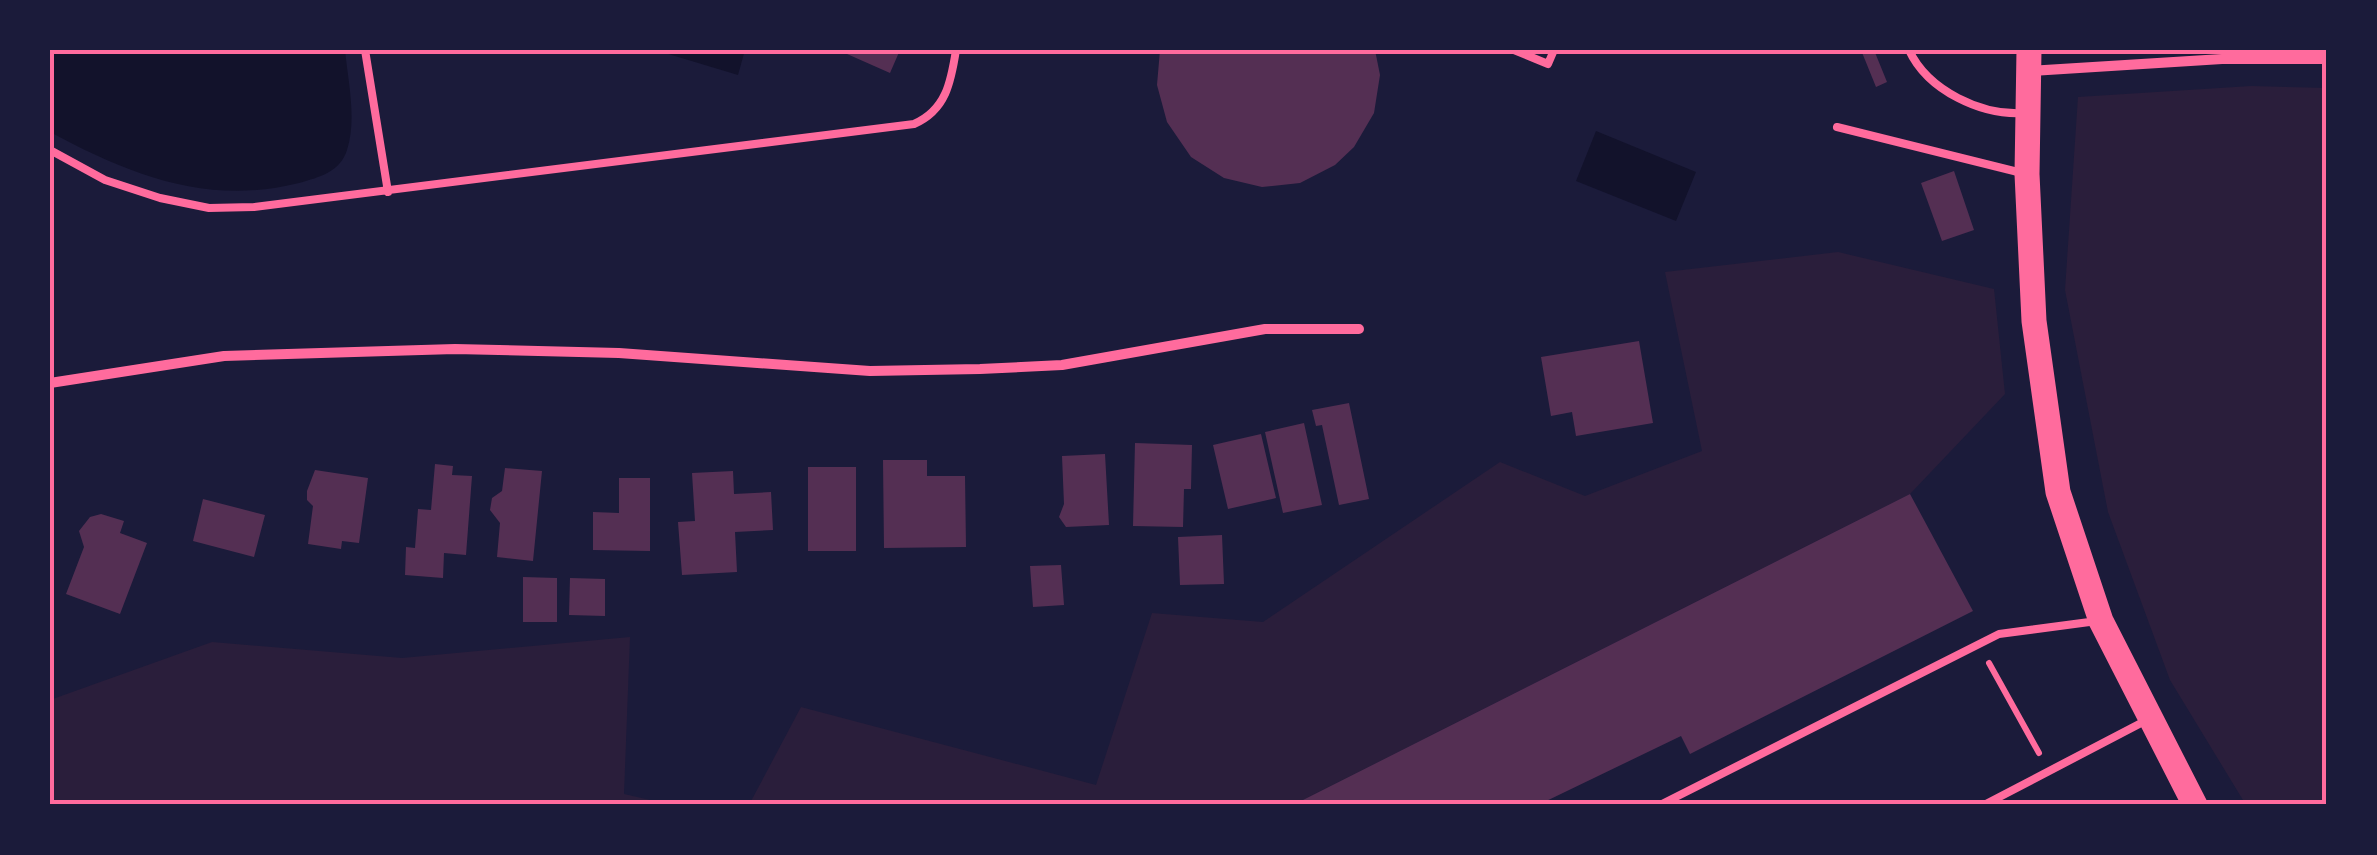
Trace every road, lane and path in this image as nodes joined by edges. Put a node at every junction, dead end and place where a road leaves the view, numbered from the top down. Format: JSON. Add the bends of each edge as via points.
{"nodes":[{"id":1,"x":364,"y":50,"type":"edge"},
{"id":2,"x":956,"y":50,"type":"edge"},
{"id":3,"x":1514,"y":50,"type":"edge"},
{"id":4,"x":1554,"y":50,"type":"edge"},
{"id":5,"x":1909,"y":50,"type":"edge"},
{"id":6,"x":2327,"y":59,"type":"edge"},
{"id":7,"x":2028,"y":60,"type":"edge"},
{"id":8,"x":2030,"y":112,"type":"junction"},
{"id":9,"x":1837,"y":127,"type":"dead end"},
{"id":10,"x":50,"y":150,"type":"edge"},
{"id":11,"x":2027,"y":174,"type":"junction"},
{"id":12,"x":388,"y":192,"type":"junction"},
{"id":13,"x":1359,"y":328,"type":"dead end"},
{"id":14,"x":50,"y":382,"type":"edge"},
{"id":15,"x":2101,"y":620,"type":"junction"},
{"id":16,"x":1979,"y":644,"type":"junction"},
{"id":17,"x":2149,"y":719,"type":"junction"},
{"id":18,"x":2049,"y":771,"type":"junction"},
{"id":19,"x":1660,"y":805,"type":"edge"},
{"id":20,"x":1984,"y":805,"type":"edge"},
{"id":21,"x":2195,"y":805,"type":"edge"}],
"edges":[{"from":1,"to":12,"type":"lane"},
{"from":2,"to":12,"type":"lane","via":[[941,102],[932,117],[914,124]]},
{"from":3,"to":4,"type":"lane","via":[[1548,64]]},
{"from":5,"to":8,"type":"lane","via":[[1932,83],[1997,114]]},
{"from":6,"to":7,"type":"street"},
{"from":7,"to":8,"type":"main road"},
{"from":8,"to":11,"type":"main road"},
{"from":9,"to":11,"type":"lane"},
{"from":10,"to":12,"type":"lane","via":[[105,180],[209,208]]},
{"from":11,"to":15,"type":"main road","via":[[2034,320],[2055,473]]},
{"from":13,"to":14,"type":"street","via":[[1265,329],[1062,364],[980,369],[870,371],[456,349],[224,356]]},
{"from":15,"to":16,"type":"lane","via":[[1999,634]]},
{"from":15,"to":17,"type":"main road"},
{"from":16,"to":18,"type":"path"},
{"from":16,"to":19,"type":"lane"},
{"from":17,"to":18,"type":"lane"},
{"from":17,"to":21,"type":"main road"},
{"from":18,"to":20,"type":"lane"}]}
